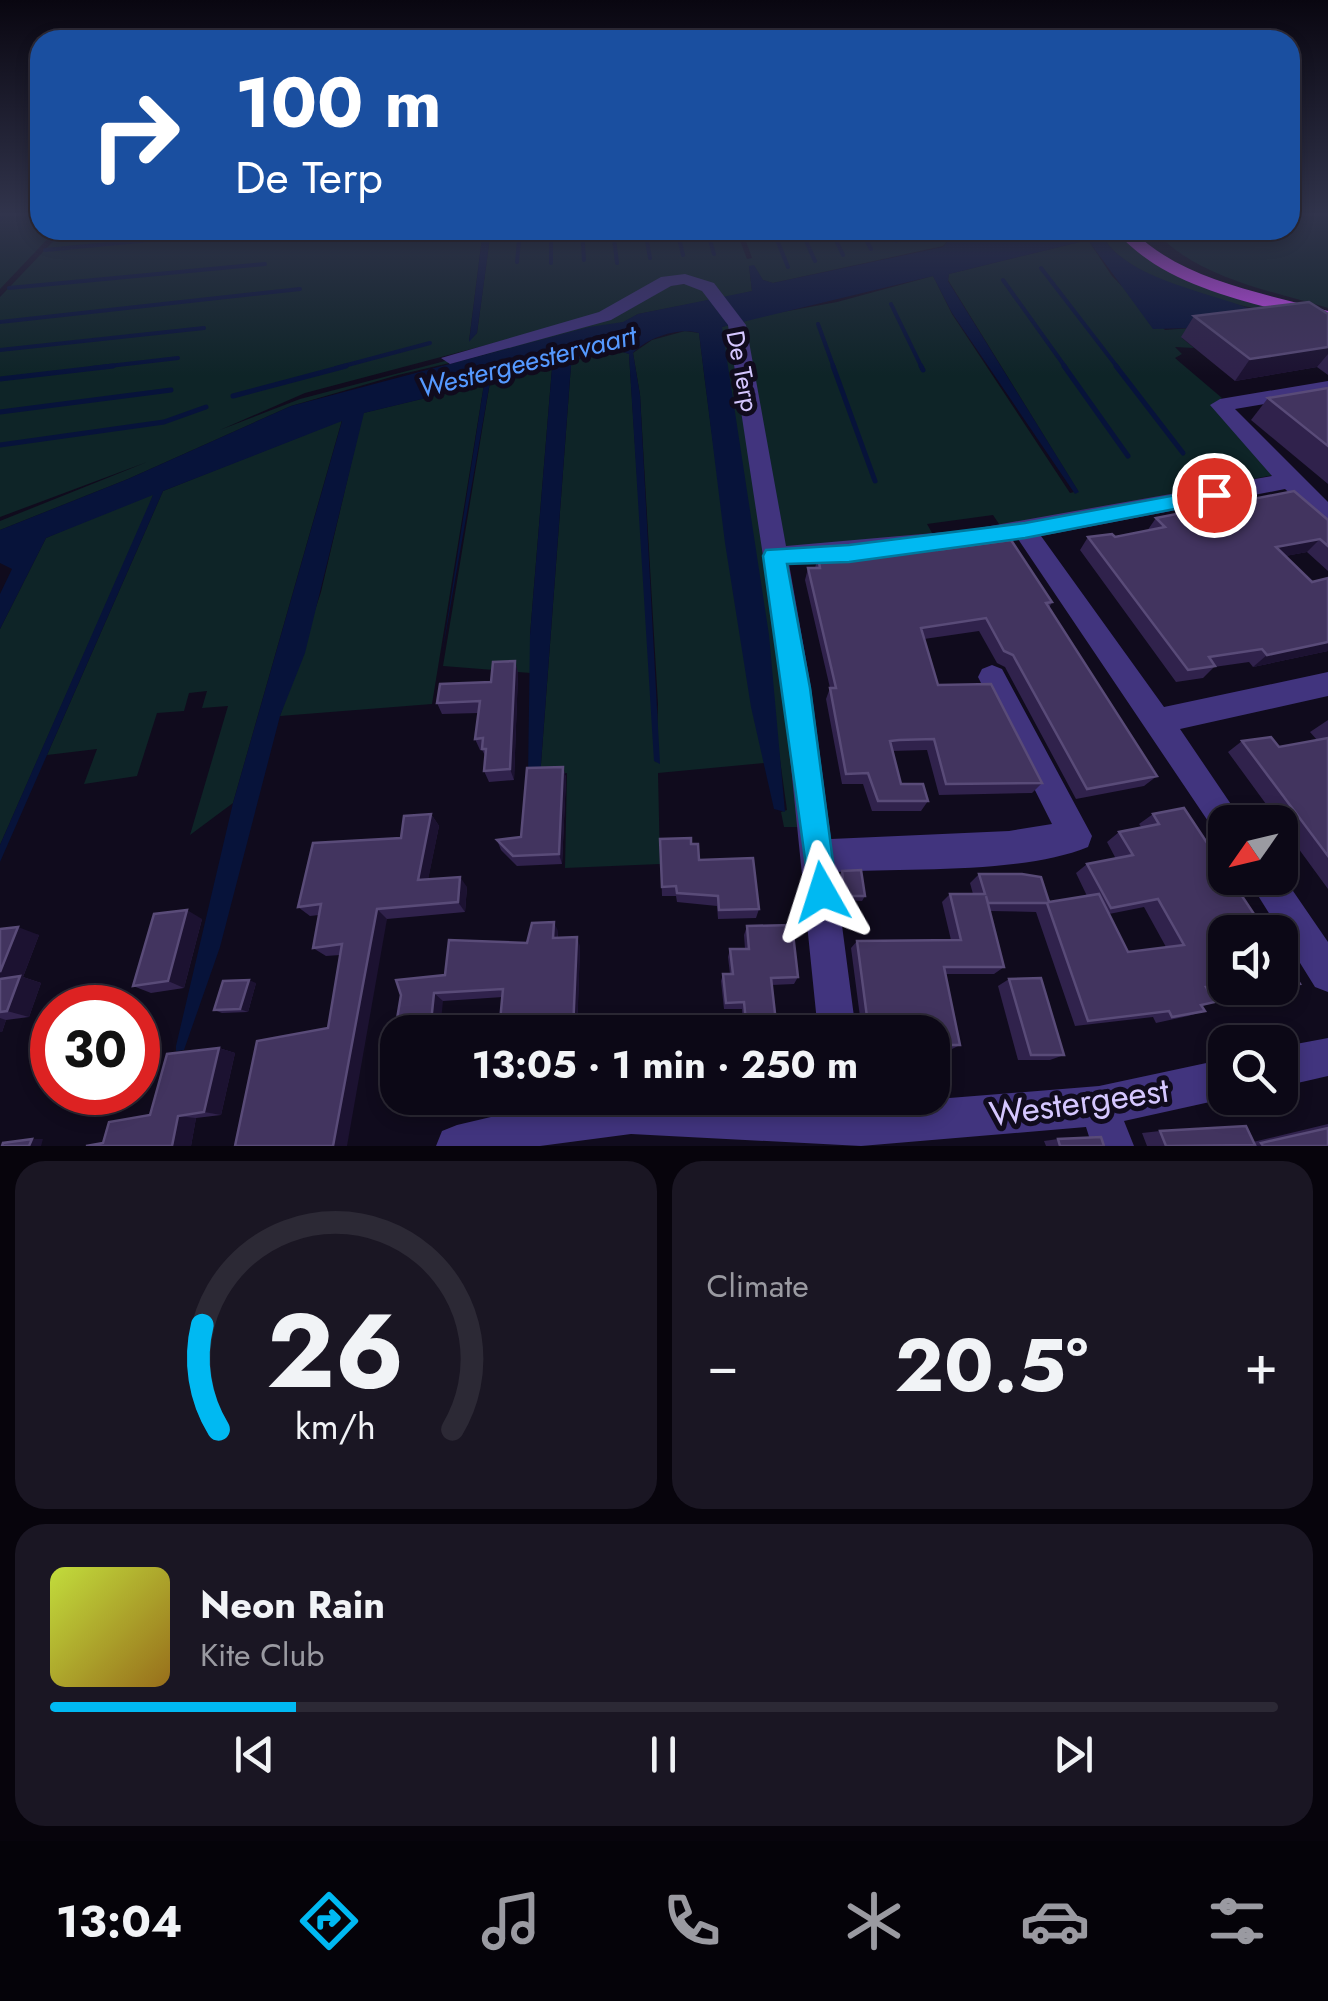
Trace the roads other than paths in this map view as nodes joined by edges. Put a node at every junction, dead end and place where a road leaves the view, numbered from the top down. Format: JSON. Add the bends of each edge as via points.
{"nodes":[{"id":1,"x":1182,"y":268,"type":"edge"},
{"id":2,"x":1194,"y":268,"type":"edge"},
{"id":3,"x":1244,"y":290,"type":"junction"},
{"id":4,"x":1328,"y":317,"type":"edge"},
{"id":5,"x":450,"y":358,"type":"dead end"},
{"id":6,"x":1328,"y":387,"type":"edge"},
{"id":7,"x":1289,"y":480,"type":"junction"},
{"id":8,"x":1328,"y":515,"type":"edge"},
{"id":9,"x":1025,"y":530,"type":"junction"},
{"id":10,"x":774,"y":556,"type":"junction"},
{"id":11,"x":992,"y":677,"type":"dead end"},
{"id":12,"x":1328,"y":684,"type":"edge"},
{"id":13,"x":1159,"y":721,"type":"junction"},
{"id":14,"x":1216,"y":805,"type":"edge"},
{"id":15,"x":818,"y":856,"type":"junction"},
{"id":16,"x":1275,"y":895,"type":"edge"},
{"id":17,"x":1328,"y":974,"type":"edge"},
{"id":18,"x":834,"y":1015,"type":"edge"},
{"id":19,"x":1328,"y":1056,"type":"edge"},
{"id":20,"x":1298,"y":1063,"type":"edge"},
{"id":21,"x":1208,"y":1083,"type":"edge"},
{"id":22,"x":1100,"y":1106,"type":"junction"},
{"id":23,"x":840,"y":1124,"type":"edge"},
{"id":24,"x":457,"y":1146,"type":"edge"},
{"id":25,"x":1114,"y":1146,"type":"edge"}],
"edges":[{"from":1,"to":3,"type":"main road"},
{"from":2,"to":3,"type":"main road"},
{"from":3,"to":4,"type":"main road"},
{"from":5,"to":10,"type":"street","name":"De Terp","via":[[605,316],[667,281],[698,282],[737,326]]},
{"from":6,"to":7,"type":"street","via":[[1220,405]]},
{"from":7,"to":8,"type":"street"},
{"from":7,"to":9,"type":"street"},
{"from":9,"to":10,"type":"street","via":[[849,554]]},
{"from":9,"to":13,"type":"street"},
{"from":10,"to":15,"type":"street","name":"De Terp"},
{"from":11,"to":15,"type":"street","via":[[1076,836],[1009,847]]},
{"from":12,"to":13,"type":"street"},
{"from":13,"to":14,"type":"street"},
{"from":15,"to":18,"type":"street","name":"De Terp"},
{"from":16,"to":17,"type":"street"},
{"from":19,"to":20,"type":"street"},
{"from":21,"to":22,"type":"street","name":"Westergeest"},
{"from":22,"to":23,"type":"street","name":"Westergeest"},
{"from":22,"to":25,"type":"street"},
{"from":23,"to":24,"type":"street","name":"Westergeest","via":[[631,1114],[554,1122]]}]}
